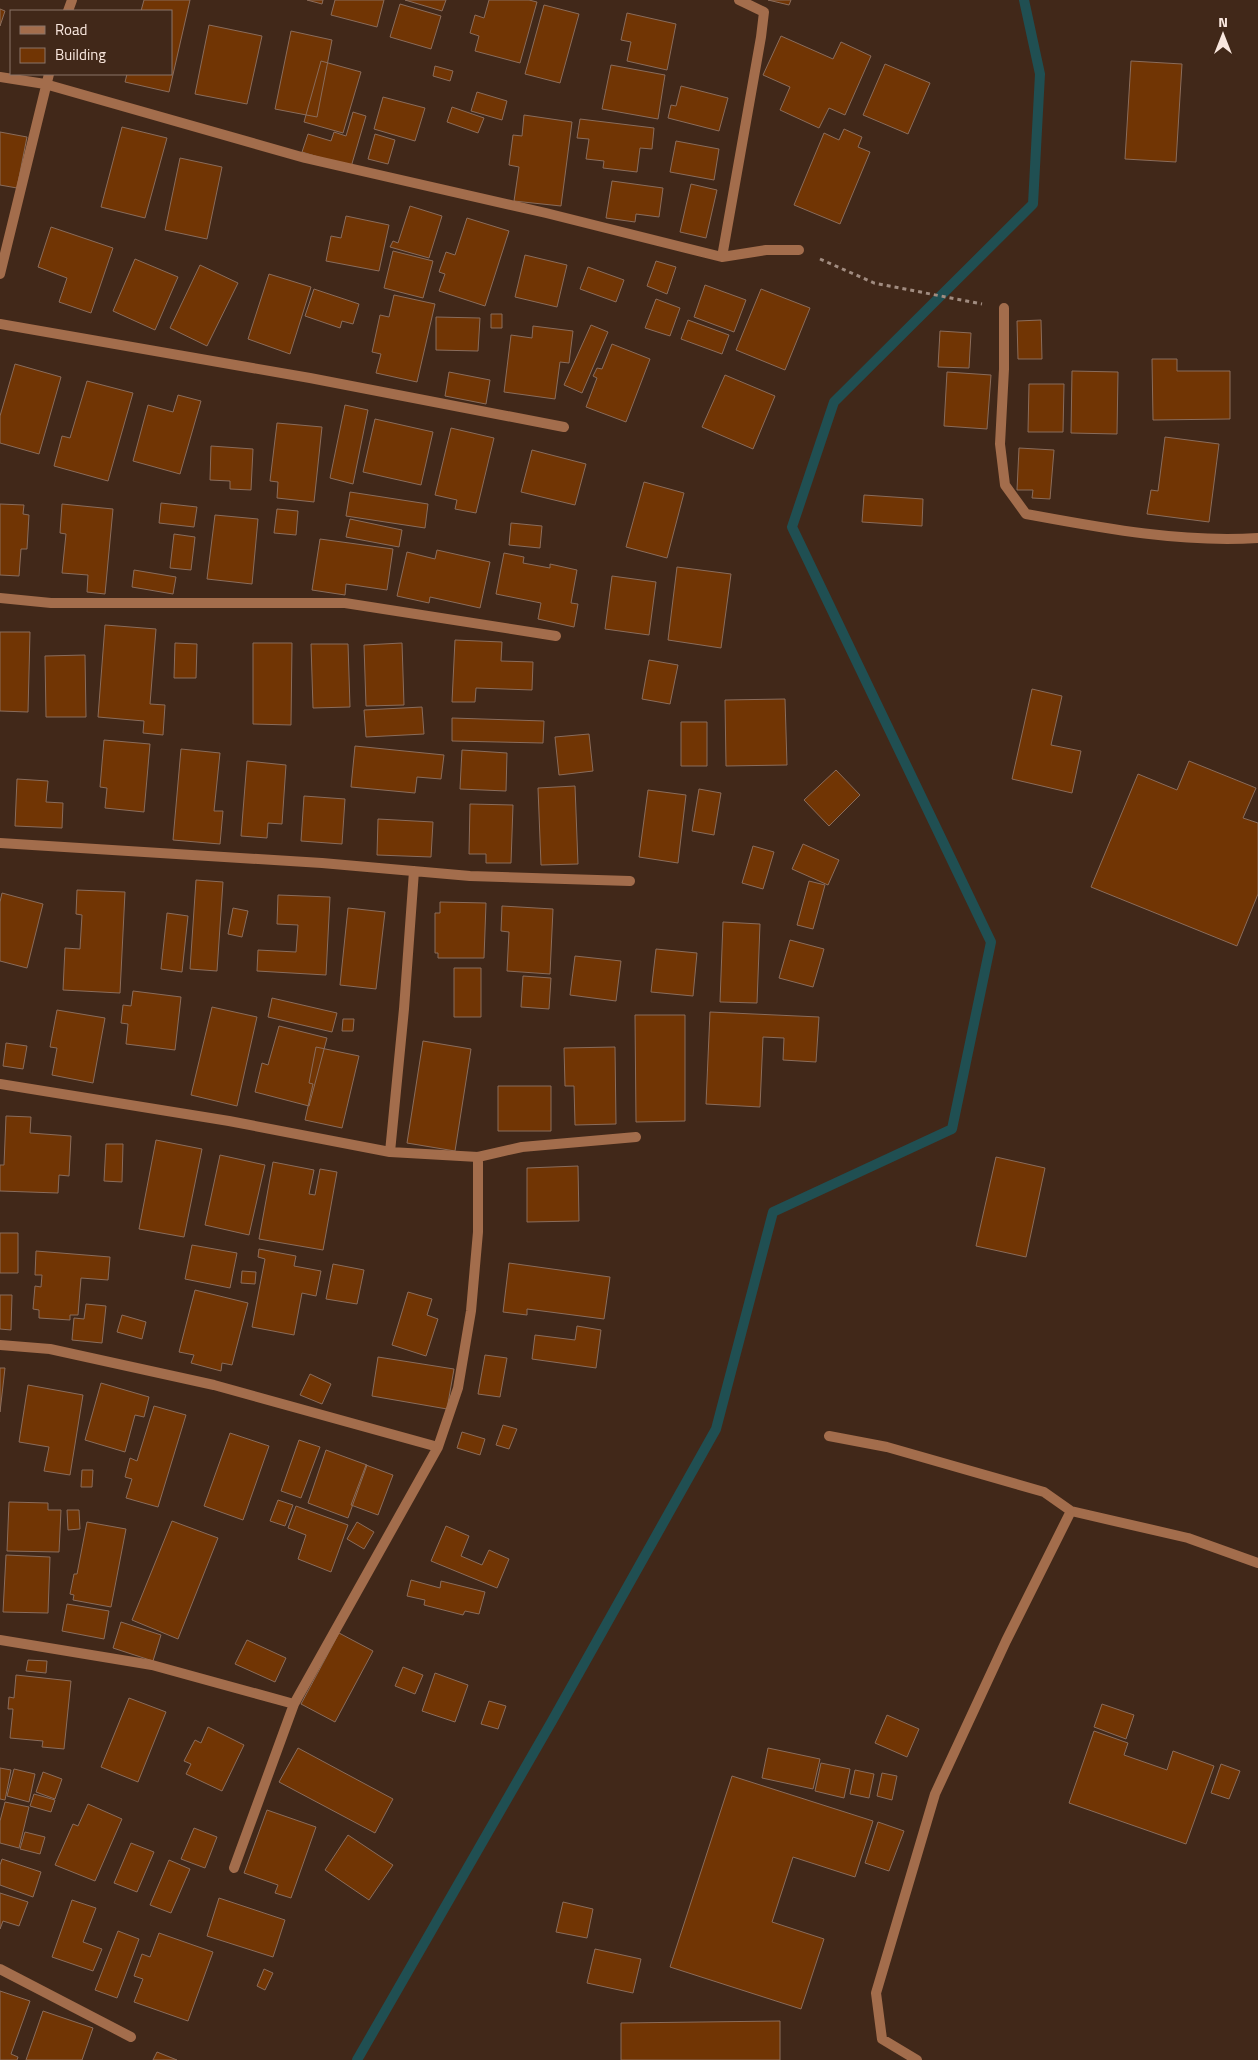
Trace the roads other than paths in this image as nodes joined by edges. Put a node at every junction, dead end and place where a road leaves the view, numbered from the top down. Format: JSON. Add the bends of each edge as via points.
{"nodes":[{"id":1,"x":739,"y":0,"type":"edge"},
{"id":2,"x":0,"y":77,"type":"edge"},
{"id":3,"x":47,"y":79,"type":"edge"},
{"id":4,"x":799,"y":250,"type":"road end"},
{"id":5,"x":722,"y":257,"type":"junction"},
{"id":6,"x":0,"y":274,"type":"edge"},
{"id":7,"x":1004,"y":308,"type":"dead end"},
{"id":8,"x":0,"y":324,"type":"edge"},
{"id":9,"x":564,"y":427,"type":"dead end"},
{"id":10,"x":1258,"y":538,"type":"edge"},
{"id":11,"x":0,"y":598,"type":"edge"},
{"id":12,"x":556,"y":636,"type":"dead end"},
{"id":13,"x":0,"y":843,"type":"edge"},
{"id":14,"x":414,"y":871,"type":"junction"},
{"id":15,"x":630,"y":881,"type":"dead end"},
{"id":16,"x":0,"y":1084,"type":"edge"},
{"id":17,"x":636,"y":1137,"type":"dead end"},
{"id":18,"x":390,"y":1152,"type":"junction"},
{"id":19,"x":478,"y":1157,"type":"junction"},
{"id":20,"x":0,"y":1345,"type":"edge"},
{"id":21,"x":829,"y":1436,"type":"dead end"},
{"id":22,"x":438,"y":1447,"type":"junction"},
{"id":23,"x":1071,"y":1511,"type":"junction"},
{"id":24,"x":1258,"y":1562,"type":"edge"},
{"id":25,"x":0,"y":1640,"type":"edge"},
{"id":26,"x":294,"y":1704,"type":"junction"},
{"id":27,"x":234,"y":1868,"type":"dead end"},
{"id":28,"x":0,"y":1970,"type":"edge"},
{"id":29,"x":131,"y":2037,"type":"dead end"},
{"id":30,"x":917,"y":2060,"type":"edge"}],
"edges":[{"from":1,"to":5,"type":"street","via":[[764,12]]},
{"from":2,"to":3,"type":"street"},
{"from":3,"to":5,"type":"street","via":[[305,158]]},
{"from":3,"to":6,"type":"street"},
{"from":4,"to":5,"type":"street","via":[[766,250]]},
{"from":7,"to":10,"type":"street","via":[[1000,444],[1005,485],[1026,514],[1147,534],[1228,540]]},
{"from":8,"to":9,"type":"street","via":[[310,378]]},
{"from":11,"to":12,"type":"street","via":[[51,603],[345,603]]},
{"from":13,"to":14,"type":"street"},
{"from":14,"to":15,"type":"street"},
{"from":14,"to":18,"type":"street"},
{"from":16,"to":18,"type":"street"},
{"from":17,"to":19,"type":"street","via":[[522,1147]]},
{"from":18,"to":19,"type":"street"},
{"from":19,"to":22,"type":"street","via":[[478,1232],[471,1311],[458,1388]]},
{"from":20,"to":22,"type":"street","via":[[50,1349],[214,1385]]},
{"from":21,"to":23,"type":"street","via":[[887,1447],[1044,1492]]},
{"from":22,"to":26,"type":"street"},
{"from":23,"to":24,"type":"street","via":[[1188,1538]]},
{"from":23,"to":30,"type":"street","via":[[935,1794],[876,1992],[882,2039]]},
{"from":25,"to":26,"type":"street","via":[[152,1665]]},
{"from":26,"to":27,"type":"street"},
{"from":28,"to":29,"type":"street"}]}
